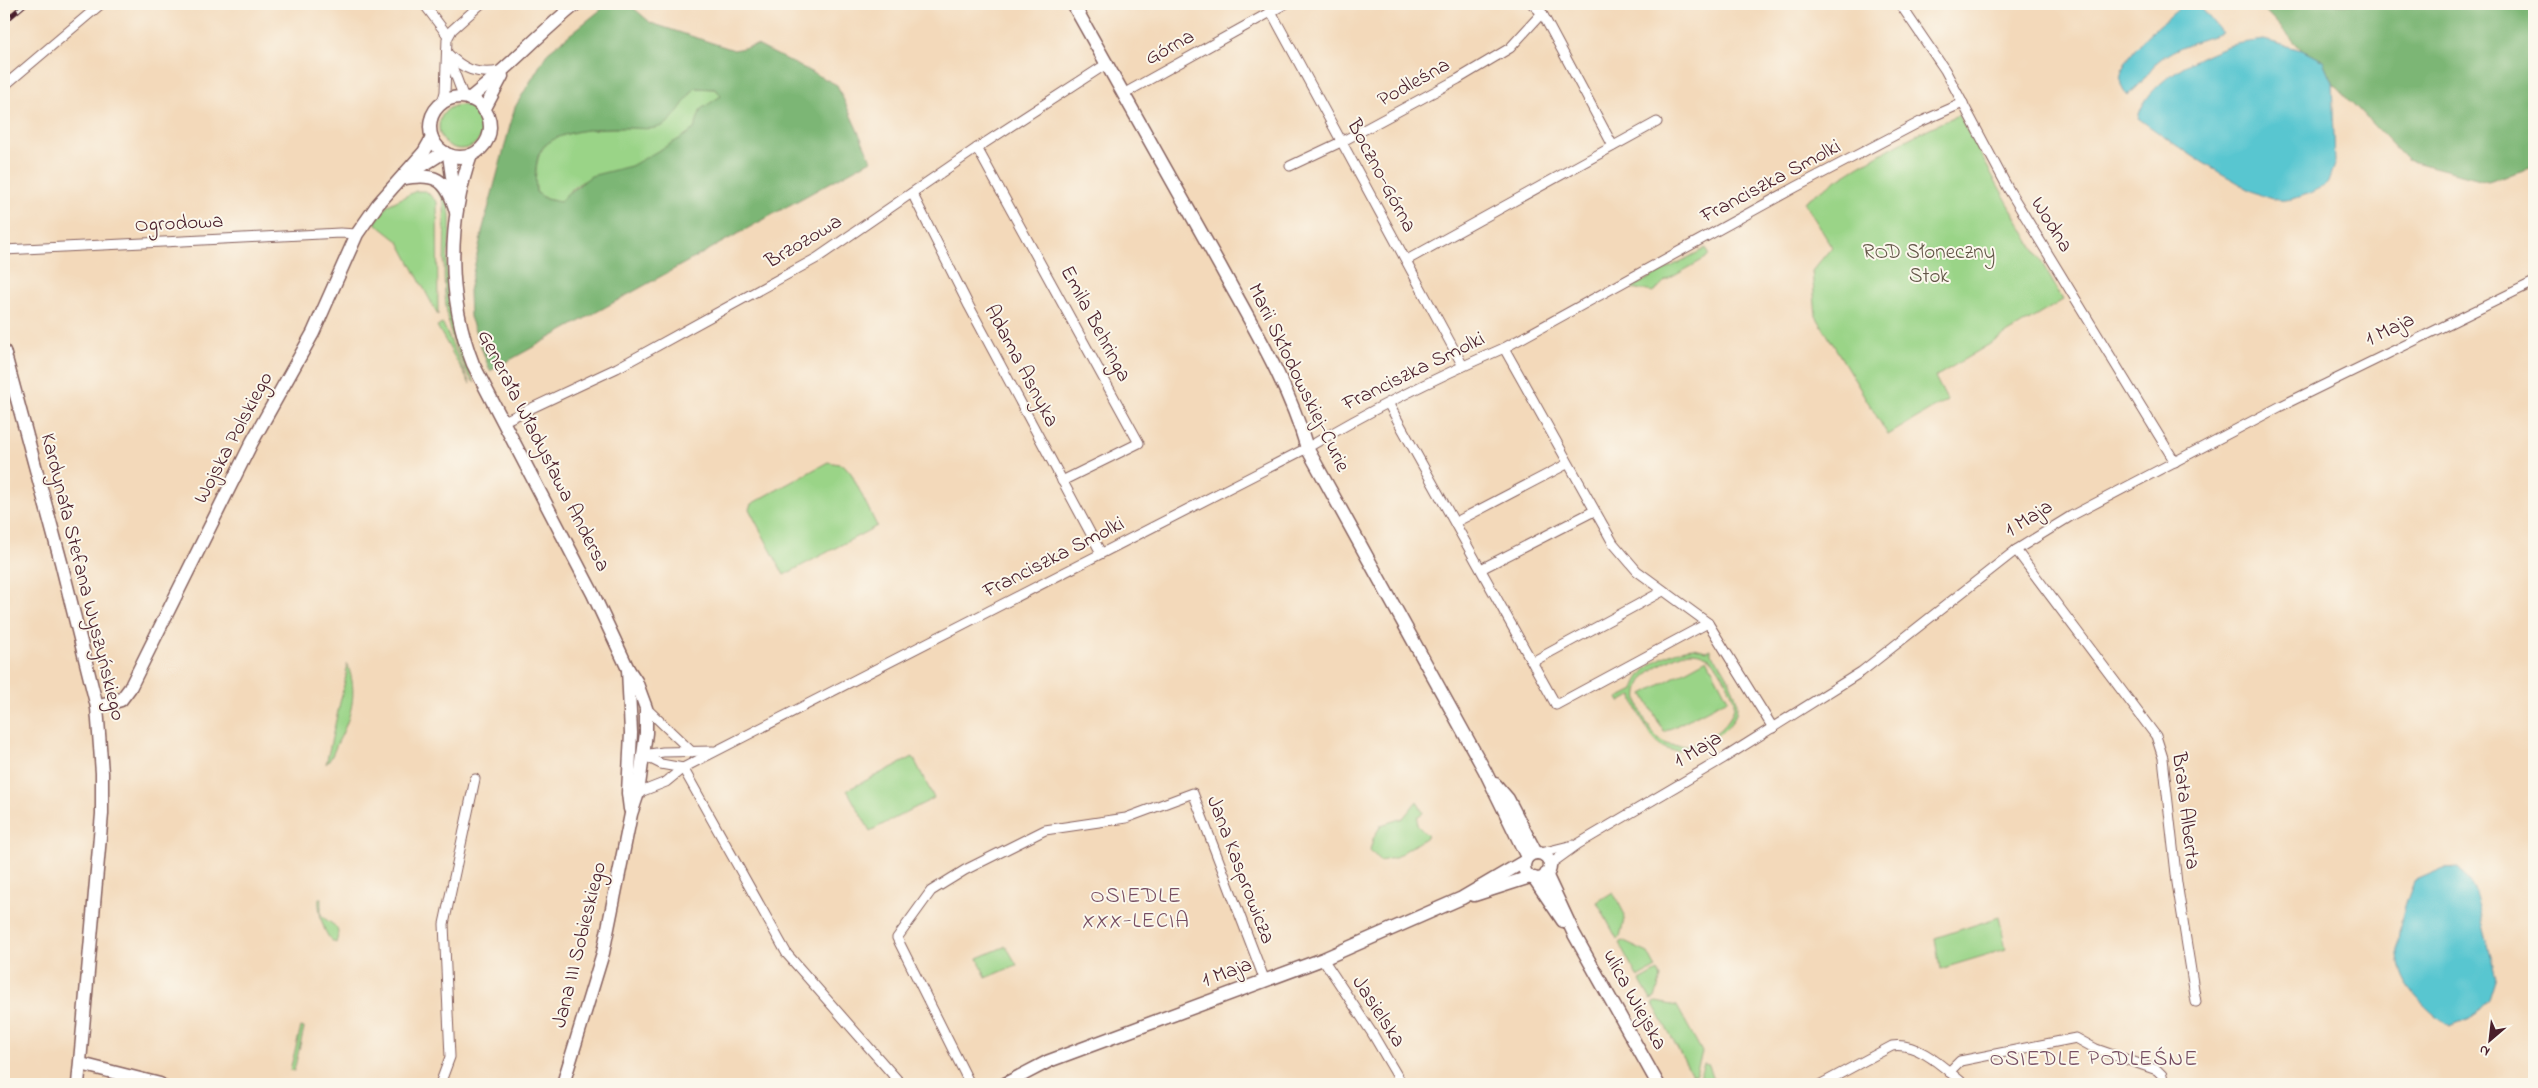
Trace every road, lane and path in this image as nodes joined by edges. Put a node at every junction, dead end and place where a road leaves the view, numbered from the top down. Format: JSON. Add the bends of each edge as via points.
{"nodes":[{"id":1,"x":101,"y":4,"type":"edge"},
{"id":2,"x":424,"y":4,"type":"edge"},
{"id":3,"x":481,"y":4,"type":"edge"},
{"id":4,"x":576,"y":4,"type":"edge"},
{"id":5,"x":1073,"y":4,"type":"edge"},
{"id":6,"x":1285,"y":4,"type":"edge"},
{"id":7,"x":1532,"y":4,"type":"edge"},
{"id":8,"x":1900,"y":4,"type":"edge"},
{"id":9,"x":1269,"y":8,"type":"edge"},
{"id":10,"x":1542,"y":13,"type":"junction"},
{"id":11,"x":448,"y":36,"type":"junction"},
{"id":12,"x":447,"y":53,"type":"junction"},
{"id":13,"x":1108,"y":63,"type":"junction"},
{"id":14,"x":505,"y":70,"type":"junction"},
{"id":15,"x":4,"y":86,"type":"edge"},
{"id":16,"x":1125,"y":93,"type":"junction"},
{"id":17,"x":467,"y":98,"type":"junction"},
{"id":18,"x":442,"y":103,"type":"junction"},
{"id":19,"x":1963,"y":104,"type":"junction"},
{"id":20,"x":484,"y":110,"type":"junction"},
{"id":21,"x":1657,"y":122,"type":"dead end"},
{"id":22,"x":432,"y":138,"type":"junction"},
{"id":23,"x":1342,"y":141,"type":"junction"},
{"id":24,"x":1613,"y":146,"type":"junction"},
{"id":25,"x":977,"y":148,"type":"junction"},
{"id":26,"x":446,"y":153,"type":"junction"},
{"id":27,"x":471,"y":155,"type":"junction"},
{"id":28,"x":1290,"y":166,"type":"dead end"},
{"id":29,"x":401,"y":179,"type":"junction"},
{"id":30,"x":912,"y":193,"type":"junction"},
{"id":31,"x":457,"y":214,"type":"junction"},
{"id":32,"x":357,"y":234,"type":"junction"},
{"id":33,"x":4,"y":250,"type":"edge"},
{"id":34,"x":1407,"y":260,"type":"junction"},
{"id":35,"x":2534,"y":282,"type":"edge"},
{"id":36,"x":1504,"y":348,"type":"junction"},
{"id":37,"x":4,"y":350,"type":"edge"},
{"id":38,"x":1463,"y":366,"type":"junction"},
{"id":39,"x":1388,"y":403,"type":"junction"},
{"id":40,"x":502,"y":422,"type":"junction"},
{"id":41,"x":1307,"y":448,"type":"junction"},
{"id":42,"x":2175,"y":462,"type":"junction"},
{"id":43,"x":1567,"y":464,"type":"junction"},
{"id":44,"x":1062,"y":481,"type":"junction"},
{"id":45,"x":1594,"y":511,"type":"junction"},
{"id":46,"x":1456,"y":522,"type":"junction"},
{"id":47,"x":2016,"y":550,"type":"junction"},
{"id":48,"x":1101,"y":553,"type":"junction"},
{"id":49,"x":1481,"y":569,"type":"junction"},
{"id":50,"x":1663,"y":591,"type":"junction"},
{"id":51,"x":1708,"y":623,"type":"junction"},
{"id":52,"x":1534,"y":662,"type":"junction"},
{"id":53,"x":628,"y":669,"type":"junction"},
{"id":54,"x":98,"y":707,"type":"junction"},
{"id":55,"x":646,"y":708,"type":"junction"},
{"id":56,"x":1773,"y":728,"type":"junction"},
{"id":57,"x":717,"y":751,"type":"junction"},
{"id":58,"x":692,"y":752,"type":"junction"},
{"id":59,"x":637,"y":755,"type":"junction"},
{"id":60,"x":683,"y":768,"type":"junction"},
{"id":61,"x":475,"y":779,"type":"dead end"},
{"id":62,"x":638,"y":793,"type":"junction"},
{"id":63,"x":631,"y":814,"type":"junction"},
{"id":64,"x":1578,"y":844,"type":"junction"},
{"id":65,"x":1532,"y":856,"type":"junction"},
{"id":66,"x":1540,"y":873,"type":"junction"},
{"id":67,"x":1462,"y":898,"type":"junction"},
{"id":68,"x":1323,"y":959,"type":"junction"},
{"id":69,"x":1265,"y":981,"type":"junction"},
{"id":70,"x":2196,"y":1002,"type":"dead end"},
{"id":71,"x":80,"y":1064,"type":"junction"},
{"id":72,"x":1949,"y":1072,"type":"junction"},
{"id":73,"x":78,"y":1084,"type":"edge"},
{"id":74,"x":160,"y":1084,"type":"edge"},
{"id":75,"x":440,"y":1084,"type":"edge"},
{"id":76,"x":563,"y":1084,"type":"edge"},
{"id":77,"x":901,"y":1084,"type":"edge"},
{"id":78,"x":970,"y":1084,"type":"edge"},
{"id":79,"x":1005,"y":1084,"type":"edge"},
{"id":80,"x":1402,"y":1084,"type":"edge"},
{"id":81,"x":1658,"y":1084,"type":"edge"},
{"id":82,"x":1821,"y":1084,"type":"edge"},
{"id":83,"x":1964,"y":1084,"type":"edge"},
{"id":84,"x":2164,"y":1084,"type":"edge"}],
"edges":[{"from":1,"to":15,"type":"street"},
{"from":2,"to":11,"type":"street"},
{"from":3,"to":11,"type":"street"},
{"from":4,"to":14,"type":"street"},
{"from":5,"to":13,"type":"street","name":"Marii Skłodowskiej-Curie"},
{"from":6,"to":9,"type":"street","name":"Górna"},
{"from":7,"to":10,"type":"street"},
{"from":8,"to":19,"type":"street","name":"Wodna","via":[[1945,70]]},
{"from":9,"to":16,"type":"street","name":"Górna"},
{"from":9,"to":23,"type":"street","name":"Boczno-Górna"},
{"from":10,"to":23,"type":"street","name":"Podleśna","via":[[1510,48]]},
{"from":10,"to":24,"type":"street"},
{"from":11,"to":12,"type":"street"},
{"from":12,"to":14,"type":"street","via":[[471,71],[486,74]]},
{"from":12,"to":17,"type":"street"},
{"from":12,"to":18,"type":"street"},
{"from":13,"to":16,"type":"street","name":"Marii Skłodowskiej-Curie"},
{"from":13,"to":25,"type":"street","name":"Brzozowa"},
{"from":14,"to":17,"type":"street"},
{"from":14,"to":20,"type":"street"},
{"from":16,"to":41,"type":"street","name":"Marii Skłodowskiej-Curie","via":[[1282,383],[1297,414]]},
{"from":17,"to":18,"type":"street"},
{"from":17,"to":20,"type":"street"},
{"from":18,"to":22,"type":"street","via":[[431,119]]},
{"from":19,"to":36,"type":"street","name":"Franciszka Smolki","via":[[1920,122],[1796,187]]},
{"from":19,"to":42,"type":"street","name":"Wodna","via":[[2009,190]]},
{"from":20,"to":27,"type":"street","via":[[489,118],[489,136],[485,144]]},
{"from":21,"to":24,"type":"street"},
{"from":22,"to":26,"type":"street"},
{"from":22,"to":29,"type":"street","name":"Wojska Polskiego"},
{"from":23,"to":28,"type":"street","name":"Podleśna"},
{"from":23,"to":34,"type":"street","name":"Boczno-Górna"},
{"from":24,"to":34,"type":"street"},
{"from":25,"to":30,"type":"street","name":"Brzozowa"},
{"from":25,"to":44,"type":"street","name":"Emila Behringa","via":[[1139,443]]},
{"from":26,"to":27,"type":"street","via":[[460,157]]},
{"from":26,"to":29,"type":"street","name":"Wojska Polskiego"},
{"from":26,"to":31,"type":"street","name":"Generała Władysława Andersa"},
{"from":27,"to":31,"type":"street","name":"Generała Władysława Andersa","via":[[464,173]]},
{"from":29,"to":31,"type":"street","via":[[424,176],[439,181],[452,197]]},
{"from":29,"to":32,"type":"street","name":"Wojska Polskiego"},
{"from":30,"to":40,"type":"street","name":"Brzozowa","via":[[808,262],[617,368]]},
{"from":30,"to":44,"type":"street","name":"Adama Asnyka"},
{"from":31,"to":40,"type":"street","name":"Generała Władysława Andersa","via":[[453,282],[460,328],[473,364]]},
{"from":32,"to":33,"type":"street","name":"Ogrodowa"},
{"from":32,"to":54,"type":"street","name":"Wojska Polskiego","via":[[313,333],[252,442],[130,688],[121,700]]},
{"from":34,"to":38,"type":"street","name":"Boczno-Górna"},
{"from":35,"to":42,"type":"street","name":"1 Maja","via":[[2281,406]]},
{"from":36,"to":38,"type":"street","name":"Franciszka Smolki"},
{"from":36,"to":43,"type":"street"},
{"from":37,"to":54,"type":"street","name":"Kardynała Stefana Wyszyńskiego"},
{"from":38,"to":39,"type":"street","name":"Franciszka Smolki"},
{"from":39,"to":41,"type":"street","name":"Franciszka Smolki"},
{"from":39,"to":46,"type":"street"},
{"from":40,"to":53,"type":"street","name":"Generała Władysława Andersa","via":[[593,594]]},
{"from":41,"to":48,"type":"street","name":"Franciszka Smolki"},
{"from":41,"to":65,"type":"street","name":"Marii Skłodowskiej-Curie","via":[[1485,770],[1508,799]]},
{"from":42,"to":47,"type":"street","name":"1 Maja","via":[[2071,516]]},
{"from":43,"to":45,"type":"street"},
{"from":43,"to":46,"type":"street"},
{"from":44,"to":48,"type":"street","name":"Adama Asnyka"},
{"from":45,"to":49,"type":"street"},
{"from":45,"to":50,"type":"street","via":[[1624,558]]},
{"from":46,"to":49,"type":"street"},
{"from":47,"to":56,"type":"street","name":"1 Maja","via":[[1861,672]]},
{"from":47,"to":70,"type":"street","name":"Brata Alberta","via":[[2156,736],[2163,758],[2177,883]]},
{"from":48,"to":57,"type":"street","name":"Franciszka Smolki"},
{"from":49,"to":52,"type":"street"},
{"from":50,"to":51,"type":"street"},
{"from":50,"to":52,"type":"street"},
{"from":51,"to":52,"type":"street","via":[[1556,705]]},
{"from":51,"to":56,"type":"street"},
{"from":53,"to":55,"type":"street","name":"Generała Władysława Andersa"},
{"from":53,"to":59,"type":"street","name":"Generała Władysława Andersa"},
{"from":54,"to":71,"type":"street","name":"Kardynała Stefana Wyszyńskiego","via":[[102,814]]},
{"from":55,"to":58,"type":"street"},
{"from":55,"to":59,"type":"street","name":"Generała Władysława Andersa"},
{"from":56,"to":64,"type":"street","name":"1 Maja"},
{"from":57,"to":58,"type":"street","name":"Franciszka Smolki"},
{"from":57,"to":60,"type":"street","name":"Franciszka Smolki"},
{"from":58,"to":59,"type":"street","name":"Franciszka Smolki"},
{"from":59,"to":60,"type":"street"},
{"from":59,"to":62,"type":"street","name":"Jana III Sobieskiego"},
{"from":59,"to":63,"type":"street","name":"Jana III Sobieskiego","via":[[628,793]]},
{"from":60,"to":62,"type":"street","name":"Franciszka Smolki","via":[[666,782]]},
{"from":60,"to":77,"type":"street","via":[[787,954]]},
{"from":61,"to":75,"type":"street","via":[[444,924],[450,1057]]},
{"from":62,"to":63,"type":"street","name":"Jana III Sobieskiego"},
{"from":63,"to":76,"type":"street","name":"Jana III Sobieskiego","via":[[603,953]]},
{"from":64,"to":65,"type":"street","name":"1 Maja"},
{"from":64,"to":66,"type":"street","name":"1 Maja"},
{"from":65,"to":66,"type":"street","via":[[1525,870]]},
{"from":65,"to":66,"type":"street","via":[[1548,860]]},
{"from":65,"to":67,"type":"street","name":"1 Maja"},
{"from":66,"to":67,"type":"street","name":"1 Maja"},
{"from":66,"to":81,"type":"street","name":"ulica Wiejska"},
{"from":67,"to":68,"type":"street","name":"1 Maja"},
{"from":68,"to":69,"type":"street","name":"1 Maja"},
{"from":68,"to":80,"type":"street","name":"Jasielska"},
{"from":69,"to":78,"type":"street","name":"Jana Kasprowicza","via":[[1193,793],[1126,818],[1044,830],[931,891],[897,938]]},
{"from":69,"to":79,"type":"street","name":"1 Maja","via":[[1049,1060]]},
{"from":71,"to":73,"type":"street","name":"Kardynała Stefana Wyszyńskiego"},
{"from":71,"to":74,"type":"street"},
{"from":72,"to":82,"type":"street","via":[[1914,1047],[1903,1044],[1892,1046]]},
{"from":72,"to":83,"type":"street"},
{"from":72,"to":84,"type":"street","via":[[1960,1061],[2076,1038],[2096,1049],[2157,1070]]}]}
